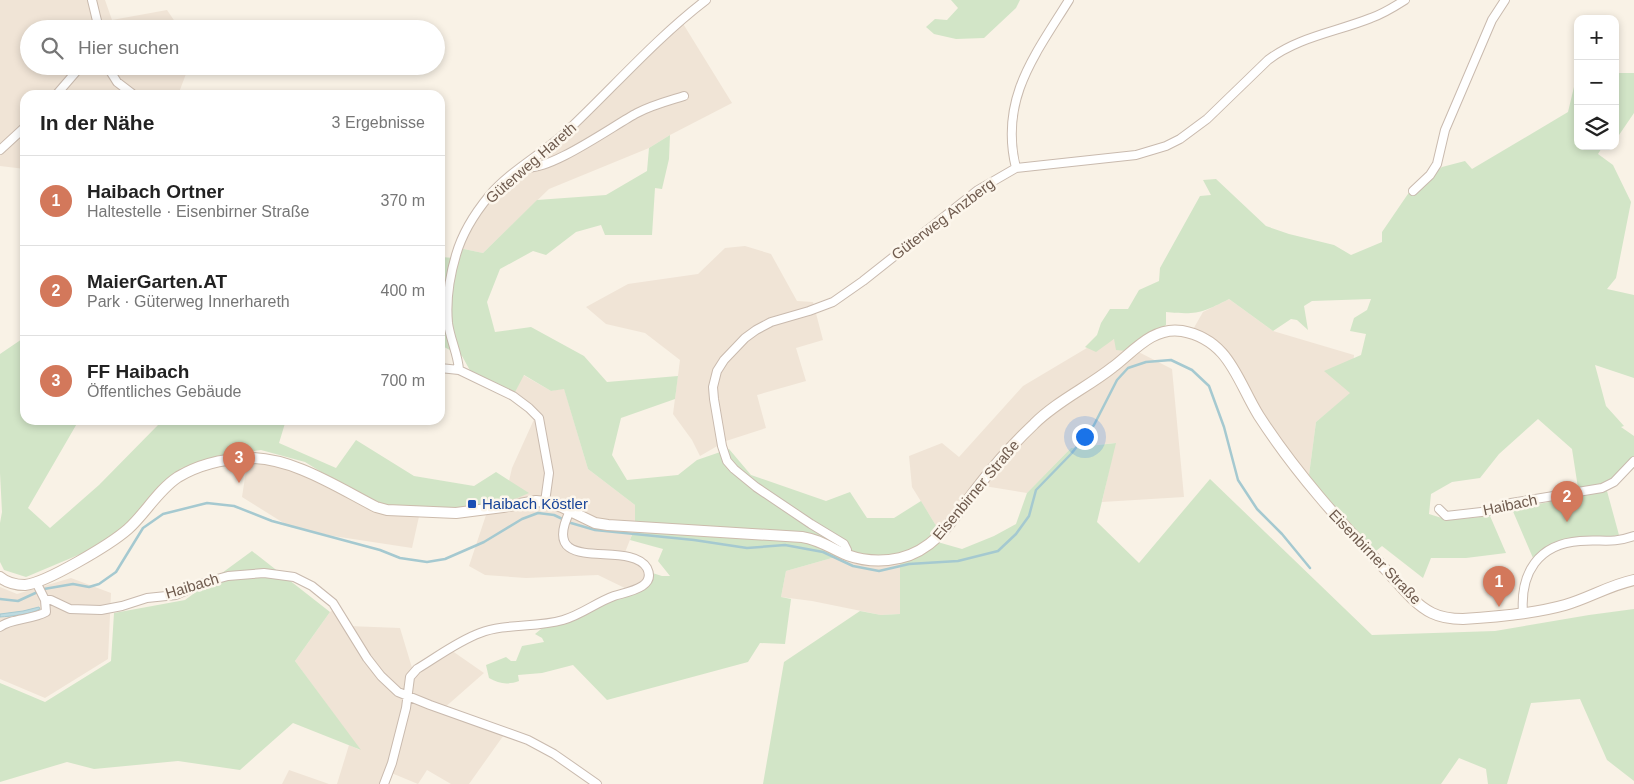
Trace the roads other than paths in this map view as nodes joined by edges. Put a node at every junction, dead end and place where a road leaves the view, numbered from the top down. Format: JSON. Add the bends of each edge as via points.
{"nodes":[{"id":1,"x":92,"y":0,"type":"edge"},
{"id":2,"x":706,"y":0,"type":"edge"},
{"id":3,"x":1069,"y":0,"type":"edge"},
{"id":4,"x":1405,"y":0,"type":"edge"},
{"id":5,"x":1504,"y":0,"type":"edge"},
{"id":6,"x":97,"y":20,"type":"edge"},
{"id":7,"x":73,"y":75,"type":"edge"},
{"id":8,"x":113,"y":75,"type":"edge"},
{"id":9,"x":60,"y":90,"type":"edge"},
{"id":10,"x":127,"y":90,"type":"edge"},
{"id":11,"x":684,"y":96,"type":"dead end"},
{"id":12,"x":20,"y":132,"type":"edge"},
{"id":13,"x":0,"y":150,"type":"edge"},
{"id":14,"x":524,"y":167,"type":"junction"},
{"id":15,"x":1016,"y":168,"type":"junction"},
{"id":16,"x":1413,"y":191,"type":"dead end"},
{"id":17,"x":445,"y":369,"type":"edge"},
{"id":18,"x":459,"y":370,"type":"junction"},
{"id":19,"x":1634,"y":461,"type":"edge"},
{"id":20,"x":545,"y":502,"type":"junction"},
{"id":21,"x":1439,"y":509,"type":"dead end"},
{"id":22,"x":567,"y":517,"type":"junction"},
{"id":23,"x":1634,"y":536,"type":"edge"},
{"id":24,"x":846,"y":554,"type":"junction"},
{"id":25,"x":0,"y":577,"type":"edge"},
{"id":26,"x":1634,"y":580,"type":"edge"},
{"id":27,"x":41,"y":592,"type":"junction"},
{"id":28,"x":1523,"y":613,"type":"junction"},
{"id":29,"x":0,"y":627,"type":"edge"},
{"id":30,"x":408,"y":697,"type":"junction"},
{"id":31,"x":384,"y":784,"type":"edge"},
{"id":32,"x":597,"y":784,"type":"edge"}],
"edges":[{"from":1,"to":6,"type":"street"},
{"from":2,"to":14,"type":"street","name":"Güterweg Hareth","via":[[579,120]]},
{"from":3,"to":15,"type":"street","via":[[1031,62],[1018,91],[1012,121]]},
{"from":4,"to":15,"type":"street","name":"Güterweg Anzberg","via":[[1371,19],[1279,52],[1207,118],[1166,146],[1136,155]]},
{"from":5,"to":16,"type":"street","via":[[1492,20],[1445,130],[1437,164]]},
{"from":7,"to":9,"type":"street"},
{"from":8,"to":10,"type":"street"},
{"from":11,"to":14,"type":"street","via":[[646,108],[551,161]]},
{"from":12,"to":13,"type":"street"},
{"from":14,"to":18,"type":"street","name":"Güterweg Hareth","via":[[486,201],[465,232],[456,254],[448,322]]},
{"from":15,"to":24,"type":"street","name":"Güterweg Anzberg","via":[[978,190],[833,302],[770,322],[756,330],[724,360],[717,371],[714,399],[722,446],[728,461],[756,487],[844,544]]},
{"from":17,"to":18,"type":"street"},
{"from":18,"to":20,"type":"street","via":[[513,396],[539,418],[549,473]]},
{"from":19,"to":21,"type":"street","name":"Haibach","via":[[1614,482],[1602,488],[1446,516]]},
{"from":20,"to":22,"type":"main road","name":"Eisenbirner Straße"},
{"from":20,"to":27,"type":"main road","name":"Eisenbirner Straße","via":[[456,513],[387,510],[282,462],[230,460],[204,466],[169,484],[117,538]]},
{"from":22,"to":24,"type":"main road","name":"Eisenbirner Straße","via":[[608,526],[802,537],[824,542]]},
{"from":22,"to":30,"type":"street","via":[[564,540],[571,548],[583,554],[624,556],[639,561],[648,574],[644,584],[563,620],[480,633],[417,669],[410,677]]},
{"from":23,"to":28,"type":"street","via":[[1610,542],[1572,542],[1542,556],[1525,581]]},
{"from":24,"to":28,"type":"main road","name":"Eisenbirner Straße","via":[[872,560],[900,558],[934,541],[1013,445],[1045,414],[1102,376],[1147,340],[1164,331],[1180,330],[1201,337],[1221,351],[1260,416],[1324,504],[1423,607],[1452,619]]},
{"from":25,"to":27,"type":"main road","name":"Eisenbirner Straße"},
{"from":26,"to":28,"type":"main road","name":"Eisenbirner Straße","via":[[1568,604]]},
{"from":27,"to":29,"type":"street","via":[[46,612]]},
{"from":27,"to":30,"type":"street","name":"Haibach","via":[[70,609],[101,610],[147,598],[176,595],[228,576],[283,574],[302,581],[327,597],[374,668],[392,687]]},
{"from":30,"to":31,"type":"street"},
{"from":30,"to":32,"type":"street","name":"Haibach","via":[[528,740]]}]}
